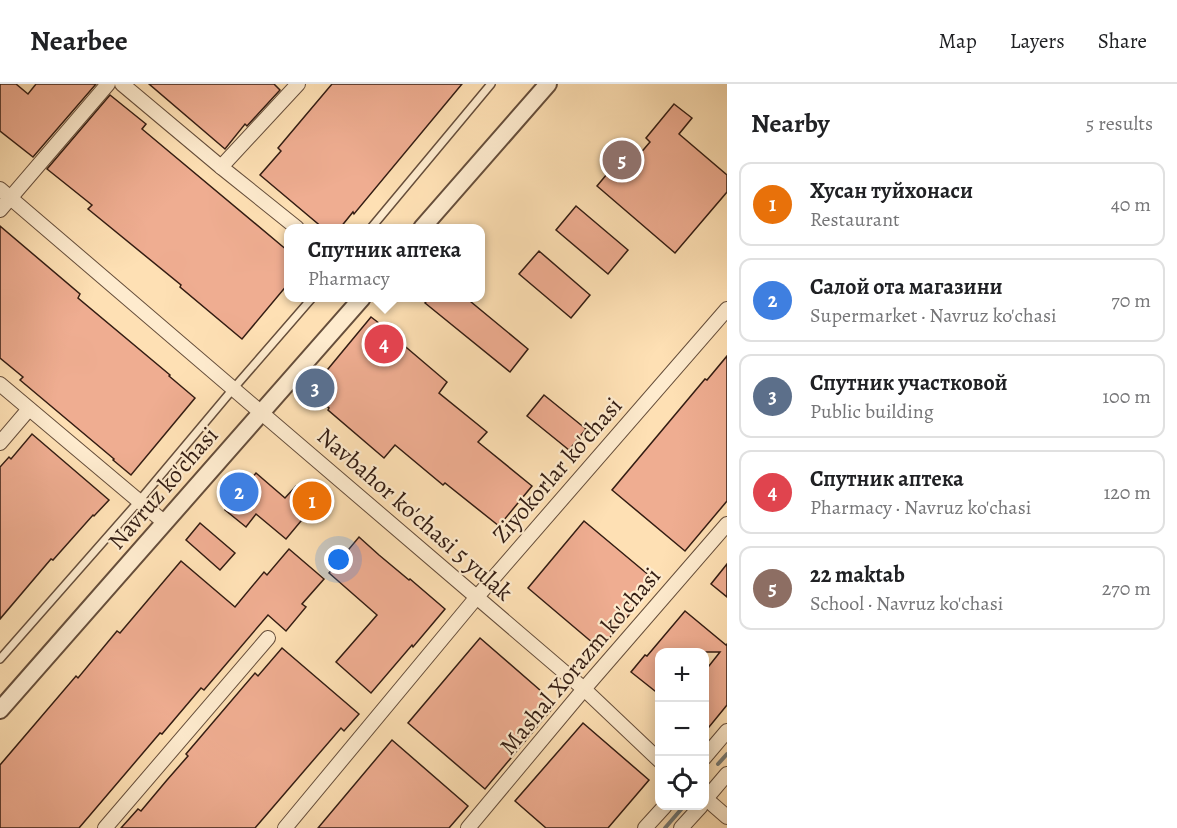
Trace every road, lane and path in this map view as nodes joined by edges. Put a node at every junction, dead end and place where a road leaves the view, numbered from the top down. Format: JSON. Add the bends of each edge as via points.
{"nodes":[{"id":1,"x":108,"y":84,"type":"edge"},
{"id":2,"x":123,"y":84,"type":"edge"},
{"id":3,"x":298,"y":84,"type":"edge"},
{"id":4,"x":491,"y":84,"type":"edge"},
{"id":5,"x":548,"y":84,"type":"edge"},
{"id":6,"x":221,"y":167,"type":"junction"},
{"id":7,"x":5,"y":193,"type":"edge"},
{"id":8,"x":0,"y":210,"type":"edge"},
{"id":9,"x":292,"y":224,"type":"edge"},
{"id":10,"x":374,"y":224,"type":"edge"},
{"id":11,"x":426,"y":224,"type":"edge"},
{"id":12,"x":308,"y":302,"type":"edge"},
{"id":13,"x":358,"y":302,"type":"edge"},
{"id":14,"x":727,"y":309,"type":"edge"},
{"id":15,"x":0,"y":384,"type":"edge"},
{"id":16,"x":233,"y":389,"type":"junction"},
{"id":17,"x":29,"y":409,"type":"junction"},
{"id":18,"x":262,"y":412,"type":"junction"},
{"id":19,"x":0,"y":443,"type":"edge"},
{"id":20,"x":139,"y":501,"type":"junction"},
{"id":21,"x":165,"y":523,"type":"junction"},
{"id":22,"x":727,"y":524,"type":"edge"},
{"id":23,"x":476,"y":598,"type":"junction"},
{"id":24,"x":268,"y":638,"type":"dead end"},
{"id":25,"x":0,"y":659,"type":"edge"},
{"id":26,"x":584,"y":689,"type":"junction"},
{"id":27,"x":0,"y":710,"type":"edge"},
{"id":28,"x":727,"y":731,"type":"edge"},
{"id":29,"x":655,"y":756,"type":"edge"},
{"id":30,"x":707,"y":756,"type":"edge"},
{"id":31,"x":727,"y":774,"type":"edge"},
{"id":32,"x":709,"y":794,"type":"edge"},
{"id":33,"x":709,"y":804,"type":"edge"},
{"id":34,"x":661,"y":810,"type":"edge"},
{"id":35,"x":696,"y":810,"type":"edge"},
{"id":36,"x":727,"y":817,"type":"edge"},
{"id":37,"x":105,"y":828,"type":"edge"},
{"id":38,"x":285,"y":828,"type":"edge"},
{"id":39,"x":468,"y":828,"type":"edge"},
{"id":40,"x":645,"y":828,"type":"edge"},
{"id":41,"x":681,"y":828,"type":"edge"}],
"edges":[{"from":1,"to":7,"type":"street"},
{"from":2,"to":6,"type":"street"},
{"from":3,"to":6,"type":"street"},
{"from":4,"to":10,"type":"lane"},
{"from":5,"to":11,"type":"street"},
{"from":6,"to":9,"type":"street"},
{"from":7,"to":8,"type":"street"},
{"from":7,"to":16,"type":"street","name":"Navbahor ko'chasi 5 yulak"},
{"from":12,"to":16,"type":"lane"},
{"from":13,"to":18,"type":"street","name":"Navruz ko'chasi"},
{"from":14,"to":23,"type":"street","name":"Ziyokorlar ko'chasi"},
{"from":15,"to":17,"type":"street"},
{"from":16,"to":18,"type":"street","name":"Navbahor ko'chasi 5 yulak"},
{"from":16,"to":20,"type":"lane"},
{"from":17,"to":19,"type":"street"},
{"from":17,"to":20,"type":"street"},
{"from":18,"to":21,"type":"street","name":"Navruz ko'chasi"},
{"from":18,"to":23,"type":"street","name":"Navbahor ko'chasi 5 yulak"},
{"from":20,"to":21,"type":"street"},
{"from":20,"to":25,"type":"lane"},
{"from":21,"to":27,"type":"street","name":"Navruz ko'chasi"},
{"from":22,"to":26,"type":"street","name":"Mashal Xorazm ko'chasi"},
{"from":23,"to":26,"type":"street","name":"Navbahor ko'chasi 5 yulak"},
{"from":23,"to":38,"type":"street","name":"Ziyokorlar ko'chasi"},
{"from":24,"to":37,"type":"street"},
{"from":26,"to":29,"type":"street","name":"Navbahor ko'chasi 5 yulak"},
{"from":26,"to":39,"type":"street","name":"Mashal Xorazm ko'chasi"},
{"from":28,"to":30,"type":"street"},
{"from":31,"to":32,"type":"street"},
{"from":33,"to":36,"type":"street"},
{"from":34,"to":40,"type":"street"},
{"from":35,"to":41,"type":"street"}]}
